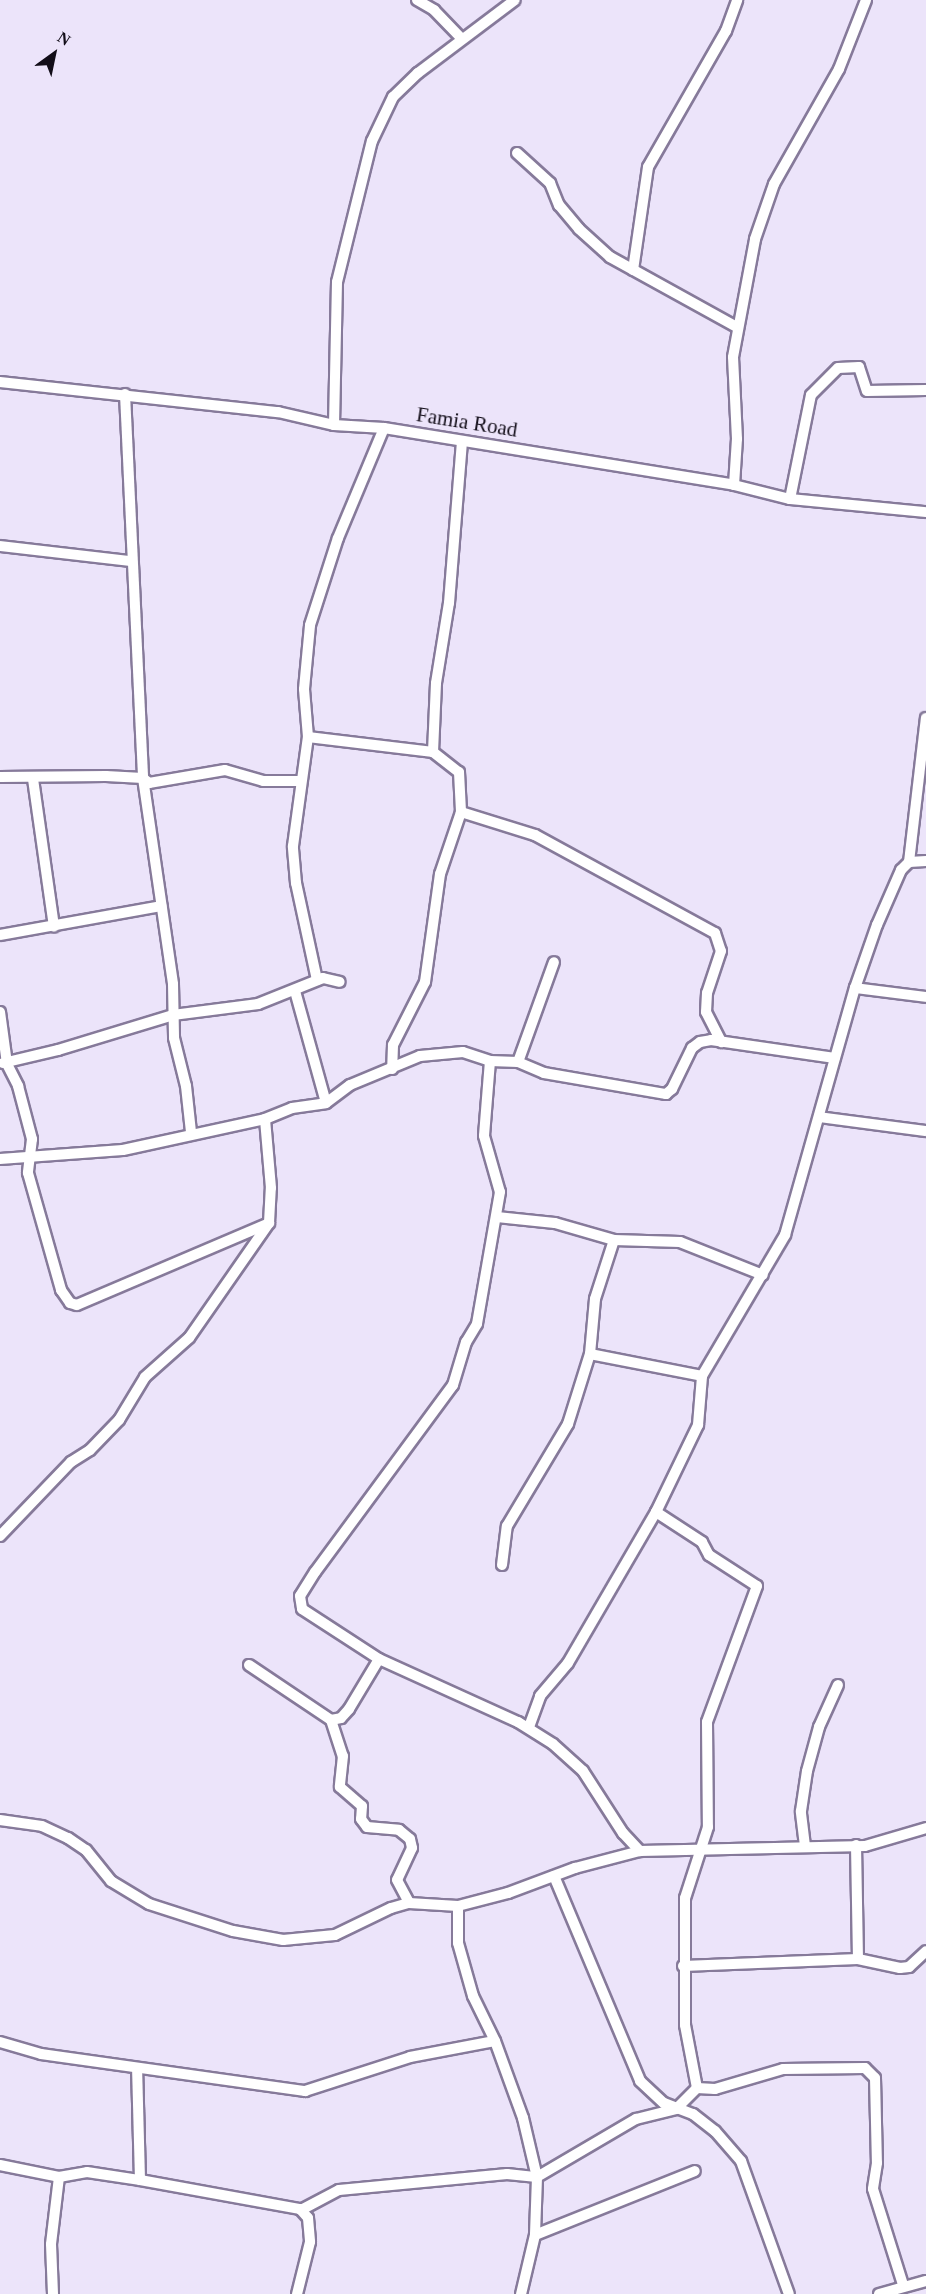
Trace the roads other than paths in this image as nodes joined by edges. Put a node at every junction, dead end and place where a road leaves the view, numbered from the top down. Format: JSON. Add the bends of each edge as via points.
{"nodes":[{"id":1,"x":417,"y":0,"type":"edge"},
{"id":2,"x":515,"y":0,"type":"edge"},
{"id":3,"x":737,"y":0,"type":"edge"},
{"id":4,"x":866,"y":0,"type":"edge"},
{"id":5,"x":460,"y":37,"type":"junction"},
{"id":6,"x":517,"y":153,"type":"dead end"},
{"id":7,"x":633,"y":270,"type":"junction"},
{"id":8,"x":737,"y":327,"type":"junction"},
{"id":9,"x":0,"y":382,"type":"edge"},
{"id":10,"x":926,"y":390,"type":"edge"},
{"id":11,"x":125,"y":394,"type":"junction"},
{"id":12,"x":334,"y":425,"type":"junction"},
{"id":13,"x":384,"y":428,"type":"junction"},
{"id":14,"x":462,"y":441,"type":"junction"},
{"id":15,"x":734,"y":485,"type":"junction"},
{"id":16,"x":790,"y":499,"type":"junction"},
{"id":17,"x":926,"y":512,"type":"edge"},
{"id":18,"x":0,"y":546,"type":"edge"},
{"id":19,"x":130,"y":561,"type":"junction"},
{"id":20,"x":926,"y":718,"type":"edge"},
{"id":21,"x":308,"y":737,"type":"junction"},
{"id":22,"x":433,"y":752,"type":"junction"},
{"id":23,"x":0,"y":777,"type":"edge"},
{"id":24,"x":143,"y":778,"type":"junction"},
{"id":25,"x":33,"y":779,"type":"junction"},
{"id":26,"x":300,"y":781,"type":"junction"},
{"id":27,"x":461,"y":812,"type":"junction"},
{"id":28,"x":926,"y":861,"type":"edge"},
{"id":29,"x":909,"y":862,"type":"junction"},
{"id":30,"x":161,"y":906,"type":"junction"},
{"id":31,"x":54,"y":927,"type":"junction"},
{"id":32,"x":0,"y":935,"type":"edge"},
{"id":33,"x":554,"y":962,"type":"dead end"},
{"id":34,"x":316,"y":980,"type":"junction"},
{"id":35,"x":340,"y":982,"type":"dead end"},
{"id":36,"x":855,"y":988,"type":"junction"},
{"id":37,"x":295,"y":991,"type":"junction"},
{"id":38,"x":926,"y":996,"type":"edge"},
{"id":39,"x":0,"y":1012,"type":"edge"},
{"id":40,"x":173,"y":1015,"type":"junction"},
{"id":41,"x":722,"y":1042,"type":"junction"},
{"id":42,"x":835,"y":1058,"type":"junction"},
{"id":43,"x":490,"y":1061,"type":"junction"},
{"id":44,"x":518,"y":1062,"type":"junction"},
{"id":45,"x":4,"y":1063,"type":"edge"},
{"id":46,"x":392,"y":1068,"type":"junction"},
{"id":47,"x":326,"y":1103,"type":"junction"},
{"id":48,"x":819,"y":1117,"type":"junction"},
{"id":49,"x":265,"y":1119,"type":"junction"},
{"id":50,"x":926,"y":1131,"type":"edge"},
{"id":51,"x":191,"y":1132,"type":"junction"},
{"id":52,"x":28,"y":1155,"type":"junction"},
{"id":53,"x":0,"y":1159,"type":"edge"},
{"id":54,"x":497,"y":1217,"type":"junction"},
{"id":55,"x":269,"y":1223,"type":"junction"},
{"id":56,"x":614,"y":1240,"type":"junction"},
{"id":57,"x":763,"y":1275,"type":"junction"},
{"id":58,"x":590,"y":1354,"type":"junction"},
{"id":59,"x":702,"y":1376,"type":"junction"},
{"id":60,"x":656,"y":1512,"type":"junction"},
{"id":61,"x":0,"y":1536,"type":"edge"},
{"id":62,"x":502,"y":1565,"type":"dead end"},
{"id":63,"x":380,"y":1659,"type":"junction"},
{"id":64,"x":249,"y":1665,"type":"dead end"},
{"id":65,"x":838,"y":1685,"type":"dead end"},
{"id":66,"x":331,"y":1720,"type":"junction"},
{"id":67,"x":529,"y":1727,"type":"junction"},
{"id":68,"x":0,"y":1820,"type":"edge"},
{"id":69,"x":926,"y":1828,"type":"edge"},
{"id":70,"x":856,"y":1845,"type":"junction"},
{"id":71,"x":805,"y":1846,"type":"junction"},
{"id":72,"x":698,"y":1849,"type":"junction"},
{"id":73,"x":640,"y":1851,"type":"junction"},
{"id":74,"x":554,"y":1876,"type":"junction"},
{"id":75,"x":409,"y":1903,"type":"junction"},
{"id":76,"x":458,"y":1906,"type":"junction"},
{"id":77,"x":926,"y":1951,"type":"edge"},
{"id":78,"x":858,"y":1959,"type":"junction"},
{"id":79,"x":683,"y":1966,"type":"junction"},
{"id":80,"x":495,"y":2041,"type":"junction"},
{"id":81,"x":0,"y":2042,"type":"edge"},
{"id":82,"x":137,"y":2068,"type":"junction"},
{"id":83,"x":697,"y":2088,"type":"junction"},
{"id":84,"x":676,"y":2109,"type":"junction"},
{"id":85,"x":0,"y":2165,"type":"edge"},
{"id":86,"x":695,"y":2171,"type":"dead end"},
{"id":87,"x":59,"y":2177,"type":"junction"},
{"id":88,"x":537,"y":2177,"type":"junction"},
{"id":89,"x":140,"y":2180,"type":"junction"},
{"id":90,"x":301,"y":2211,"type":"junction"},
{"id":91,"x":535,"y":2235,"type":"junction"},
{"id":92,"x":926,"y":2281,"type":"edge"},
{"id":93,"x":903,"y":2285,"type":"junction"},
{"id":94,"x":53,"y":2294,"type":"edge"},
{"id":95,"x":297,"y":2294,"type":"edge"},
{"id":96,"x":521,"y":2294,"type":"edge"},
{"id":97,"x":789,"y":2294,"type":"edge"},
{"id":98,"x":879,"y":2294,"type":"edge"}],
"edges":[{"from":1,"to":5,"type":"street","via":[[434,10]]},
{"from":2,"to":5,"type":"street"},
{"from":3,"to":7,"type":"street","via":[[726,31],[648,167]]},
{"from":4,"to":8,"type":"street","via":[[839,69],[774,184],[755,239]]},
{"from":5,"to":12,"type":"street","via":[[454,47],[393,97],[372,141],[338,282]]},
{"from":6,"to":7,"type":"street","via":[[550,183],[559,205],[579,229],[610,257]]},
{"from":7,"to":8,"type":"street","via":[[676,290]]},
{"from":8,"to":15,"type":"street","via":[[733,357],[737,439]]},
{"from":9,"to":11,"type":"street","name":"Famia Road"},
{"from":10,"to":16,"type":"street","via":[[867,391],[859,367],[838,368],[811,395]]},
{"from":11,"to":12,"type":"street","name":"Famia Road","via":[[278,412]]},
{"from":11,"to":19,"type":"street"},
{"from":12,"to":13,"type":"street","name":"Famia Road"},
{"from":13,"to":14,"type":"street","name":"Famia Road"},
{"from":13,"to":21,"type":"street","via":[[338,538],[310,624],[304,688]]},
{"from":14,"to":15,"type":"street","name":"Famia Road"},
{"from":14,"to":22,"type":"street","via":[[450,603],[436,682]]},
{"from":15,"to":16,"type":"street","name":"Famia Road"},
{"from":16,"to":17,"type":"street","name":"Famia Road"},
{"from":18,"to":19,"type":"street"},
{"from":19,"to":24,"type":"street","via":[[140,652]]},
{"from":20,"to":29,"type":"street"},
{"from":21,"to":22,"type":"street"},
{"from":21,"to":26,"type":"street"},
{"from":22,"to":27,"type":"street","via":[[459,772]]},
{"from":23,"to":25,"type":"street"},
{"from":24,"to":25,"type":"street"},
{"from":24,"to":26,"type":"street","via":[[149,783],[169,782],[225,770],[263,781]]},
{"from":24,"to":30,"type":"street"},
{"from":25,"to":31,"type":"street"},
{"from":26,"to":34,"type":"street","via":[[293,846],[296,883]]},
{"from":27,"to":41,"type":"street","via":[[535,835],[715,933],[721,951],[707,993],[706,1012]]},
{"from":27,"to":46,"type":"street","via":[[440,874],[425,982],[393,1046]]},
{"from":28,"to":29,"type":"street"},
{"from":29,"to":36,"type":"street","via":[[893,881]]},
{"from":30,"to":31,"type":"street","via":[[99,915]]},
{"from":30,"to":40,"type":"street","via":[[173,984]]},
{"from":31,"to":32,"type":"street"},
{"from":33,"to":44,"type":"street"},
{"from":34,"to":35,"type":"street"},
{"from":34,"to":37,"type":"street"},
{"from":36,"to":38,"type":"street"},
{"from":36,"to":42,"type":"street"},
{"from":37,"to":40,"type":"street","via":[[258,1004]]},
{"from":37,"to":47,"type":"street"},
{"from":39,"to":45,"type":"street"},
{"from":40,"to":45,"type":"street"},
{"from":40,"to":51,"type":"street"},
{"from":41,"to":42,"type":"street"},
{"from":41,"to":44,"type":"street","via":[[700,1042],[692,1048],[666,1095],[544,1073]]},
{"from":42,"to":48,"type":"street"},
{"from":43,"to":44,"type":"street"},
{"from":43,"to":46,"type":"street","via":[[463,1052],[420,1056]]},
{"from":43,"to":54,"type":"street","via":[[484,1136],[500,1192]]},
{"from":45,"to":52,"type":"street","via":[[18,1086],[32,1139]]},
{"from":46,"to":47,"type":"street","via":[[350,1084]]},
{"from":47,"to":49,"type":"street","via":[[292,1108]]},
{"from":48,"to":50,"type":"street"},
{"from":48,"to":57,"type":"street","via":[[785,1235]]},
{"from":49,"to":51,"type":"street"},
{"from":49,"to":55,"type":"street","via":[[272,1188]]},
{"from":51,"to":52,"type":"street","via":[[123,1150],[64,1157]]},
{"from":52,"to":53,"type":"street"},
{"from":52,"to":55,"type":"street","via":[[28,1173],[61,1290],[70,1303],[77,1305]]},
{"from":54,"to":56,"type":"street","via":[[555,1223]]},
{"from":54,"to":63,"type":"street","via":[[477,1324],[466,1342],[453,1385],[376,1485],[300,1596],[302,1609]]},
{"from":55,"to":61,"type":"street","via":[[189,1338],[145,1377],[119,1420],[90,1450],[71,1462]]},
{"from":56,"to":57,"type":"street","via":[[680,1242]]},
{"from":56,"to":58,"type":"street","via":[[595,1299]]},
{"from":57,"to":59,"type":"street"},
{"from":58,"to":59,"type":"street","via":[[652,1370]]},
{"from":58,"to":62,"type":"street","via":[[568,1425],[507,1526]]},
{"from":59,"to":60,"type":"street","via":[[698,1425]]},
{"from":60,"to":67,"type":"street","via":[[568,1663],[540,1696]]},
{"from":60,"to":72,"type":"street","via":[[702,1542],[709,1555],[757,1586],[707,1722],[710,1806],[708,1827]]},
{"from":63,"to":66,"type":"street","via":[[349,1709],[341,1718]]},
{"from":63,"to":67,"type":"street"},
{"from":64,"to":66,"type":"street"},
{"from":65,"to":71,"type":"street","via":[[819,1727],[807,1771],[801,1811]]},
{"from":66,"to":75,"type":"street","via":[[343,1756],[340,1787],[344,1795],[362,1806],[361,1819],[367,1827],[399,1830],[410,1839],[412,1848],[397,1880]]},
{"from":67,"to":73,"type":"street","via":[[583,1772],[623,1833]]},
{"from":68,"to":75,"type":"street","via":[[42,1826],[68,1838],[86,1850],[111,1881],[149,1904],[233,1931],[283,1940],[335,1935]]},
{"from":69,"to":70,"type":"street"},
{"from":70,"to":71,"type":"street"},
{"from":70,"to":78,"type":"street"},
{"from":71,"to":72,"type":"street"},
{"from":72,"to":73,"type":"street"},
{"from":72,"to":79,"type":"street","via":[[685,1898]]},
{"from":73,"to":74,"type":"street"},
{"from":74,"to":76,"type":"street"},
{"from":74,"to":84,"type":"street","via":[[640,2081]]},
{"from":75,"to":76,"type":"street"},
{"from":76,"to":80,"type":"street","via":[[458,1943],[473,1996]]},
{"from":77,"to":78,"type":"street","via":[[909,1967]]},
{"from":78,"to":79,"type":"street"},
{"from":79,"to":83,"type":"street","via":[[685,2025]]},
{"from":80,"to":82,"type":"street","via":[[400,2059],[305,2091]]},
{"from":80,"to":88,"type":"street","via":[[523,2118]]},
{"from":81,"to":82,"type":"street","via":[[41,2054]]},
{"from":82,"to":89,"type":"street"},
{"from":83,"to":84,"type":"street"},
{"from":83,"to":93,"type":"street","via":[[715,2089],[783,2069],[865,2068],[871,2072],[875,2078],[877,2163],[873,2189]]},
{"from":84,"to":88,"type":"street","via":[[636,2119]]},
{"from":84,"to":97,"type":"street","via":[[693,2114],[715,2131],[741,2162]]},
{"from":85,"to":87,"type":"street"},
{"from":86,"to":91,"type":"street"},
{"from":87,"to":89,"type":"street","via":[[87,2172]]},
{"from":87,"to":94,"type":"street","via":[[51,2244]]},
{"from":88,"to":90,"type":"street","via":[[507,2174],[339,2190]]},
{"from":88,"to":91,"type":"street"},
{"from":89,"to":90,"type":"street"},
{"from":90,"to":95,"type":"street","via":[[308,2218],[310,2242]]},
{"from":91,"to":96,"type":"street"},
{"from":92,"to":93,"type":"street"},
{"from":93,"to":98,"type":"street"}]}
